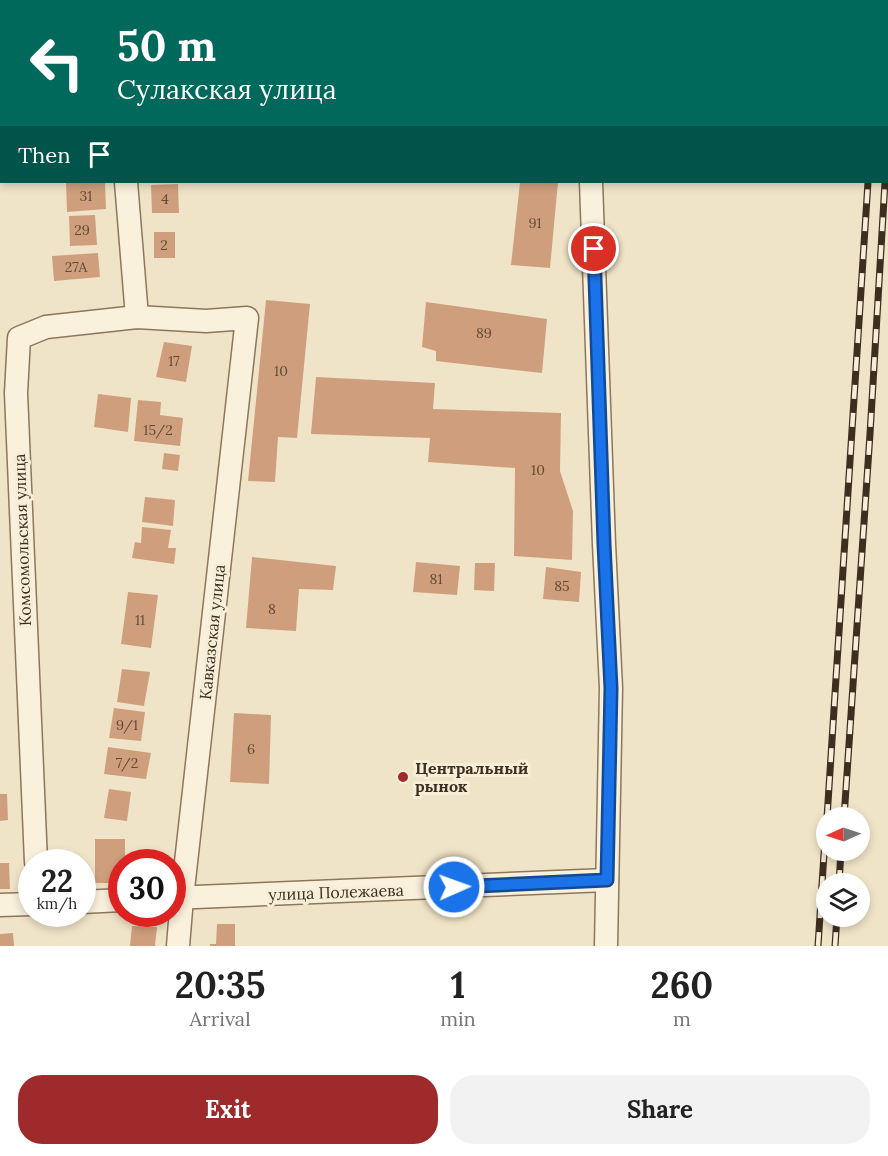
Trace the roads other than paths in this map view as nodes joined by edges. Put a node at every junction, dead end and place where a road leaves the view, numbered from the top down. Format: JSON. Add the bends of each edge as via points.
{"nodes":[{"id":1,"x":126,"y":183,"type":"edge"},
{"id":2,"x":591,"y":183,"type":"edge"},
{"id":3,"x":137,"y":317,"type":"junction"},
{"id":4,"x":247,"y":318,"type":"joint"},
{"id":5,"x":10,"y":338,"type":"edge"},
{"id":6,"x":35,"y":849,"type":"edge"},
{"id":7,"x":183,"y":849,"type":"edge"},
{"id":8,"x":607,"y":880,"type":"junction"},
{"id":9,"x":186,"y":898,"type":"edge"},
{"id":10,"x":18,"y":904,"type":"edge"},
{"id":11,"x":0,"y":905,"type":"edge"},
{"id":12,"x":178,"y":927,"type":"edge"},
{"id":13,"x":178,"y":946,"type":"edge"},
{"id":14,"x":606,"y":946,"type":"edge"}],
"edges":[{"from":1,"to":3,"type":"street"},
{"from":2,"to":8,"type":"street","via":[[611,688]]},
{"from":3,"to":4,"type":"street","name":"Комсомольская улица","via":[[206,321]]},
{"from":3,"to":5,"type":"street","name":"Комсомольская улица","via":[[46,327]]},
{"from":4,"to":7,"type":"street","name":"Кавказская улица"},
{"from":5,"to":6,"type":"street","name":"Комсомольская улица"},
{"from":8,"to":9,"type":"street","name":"улица Полежаева"},
{"from":8,"to":14,"type":"street"},
{"from":10,"to":11,"type":"street"},
{"from":12,"to":13,"type":"street","name":"Кавказская улица"}]}
